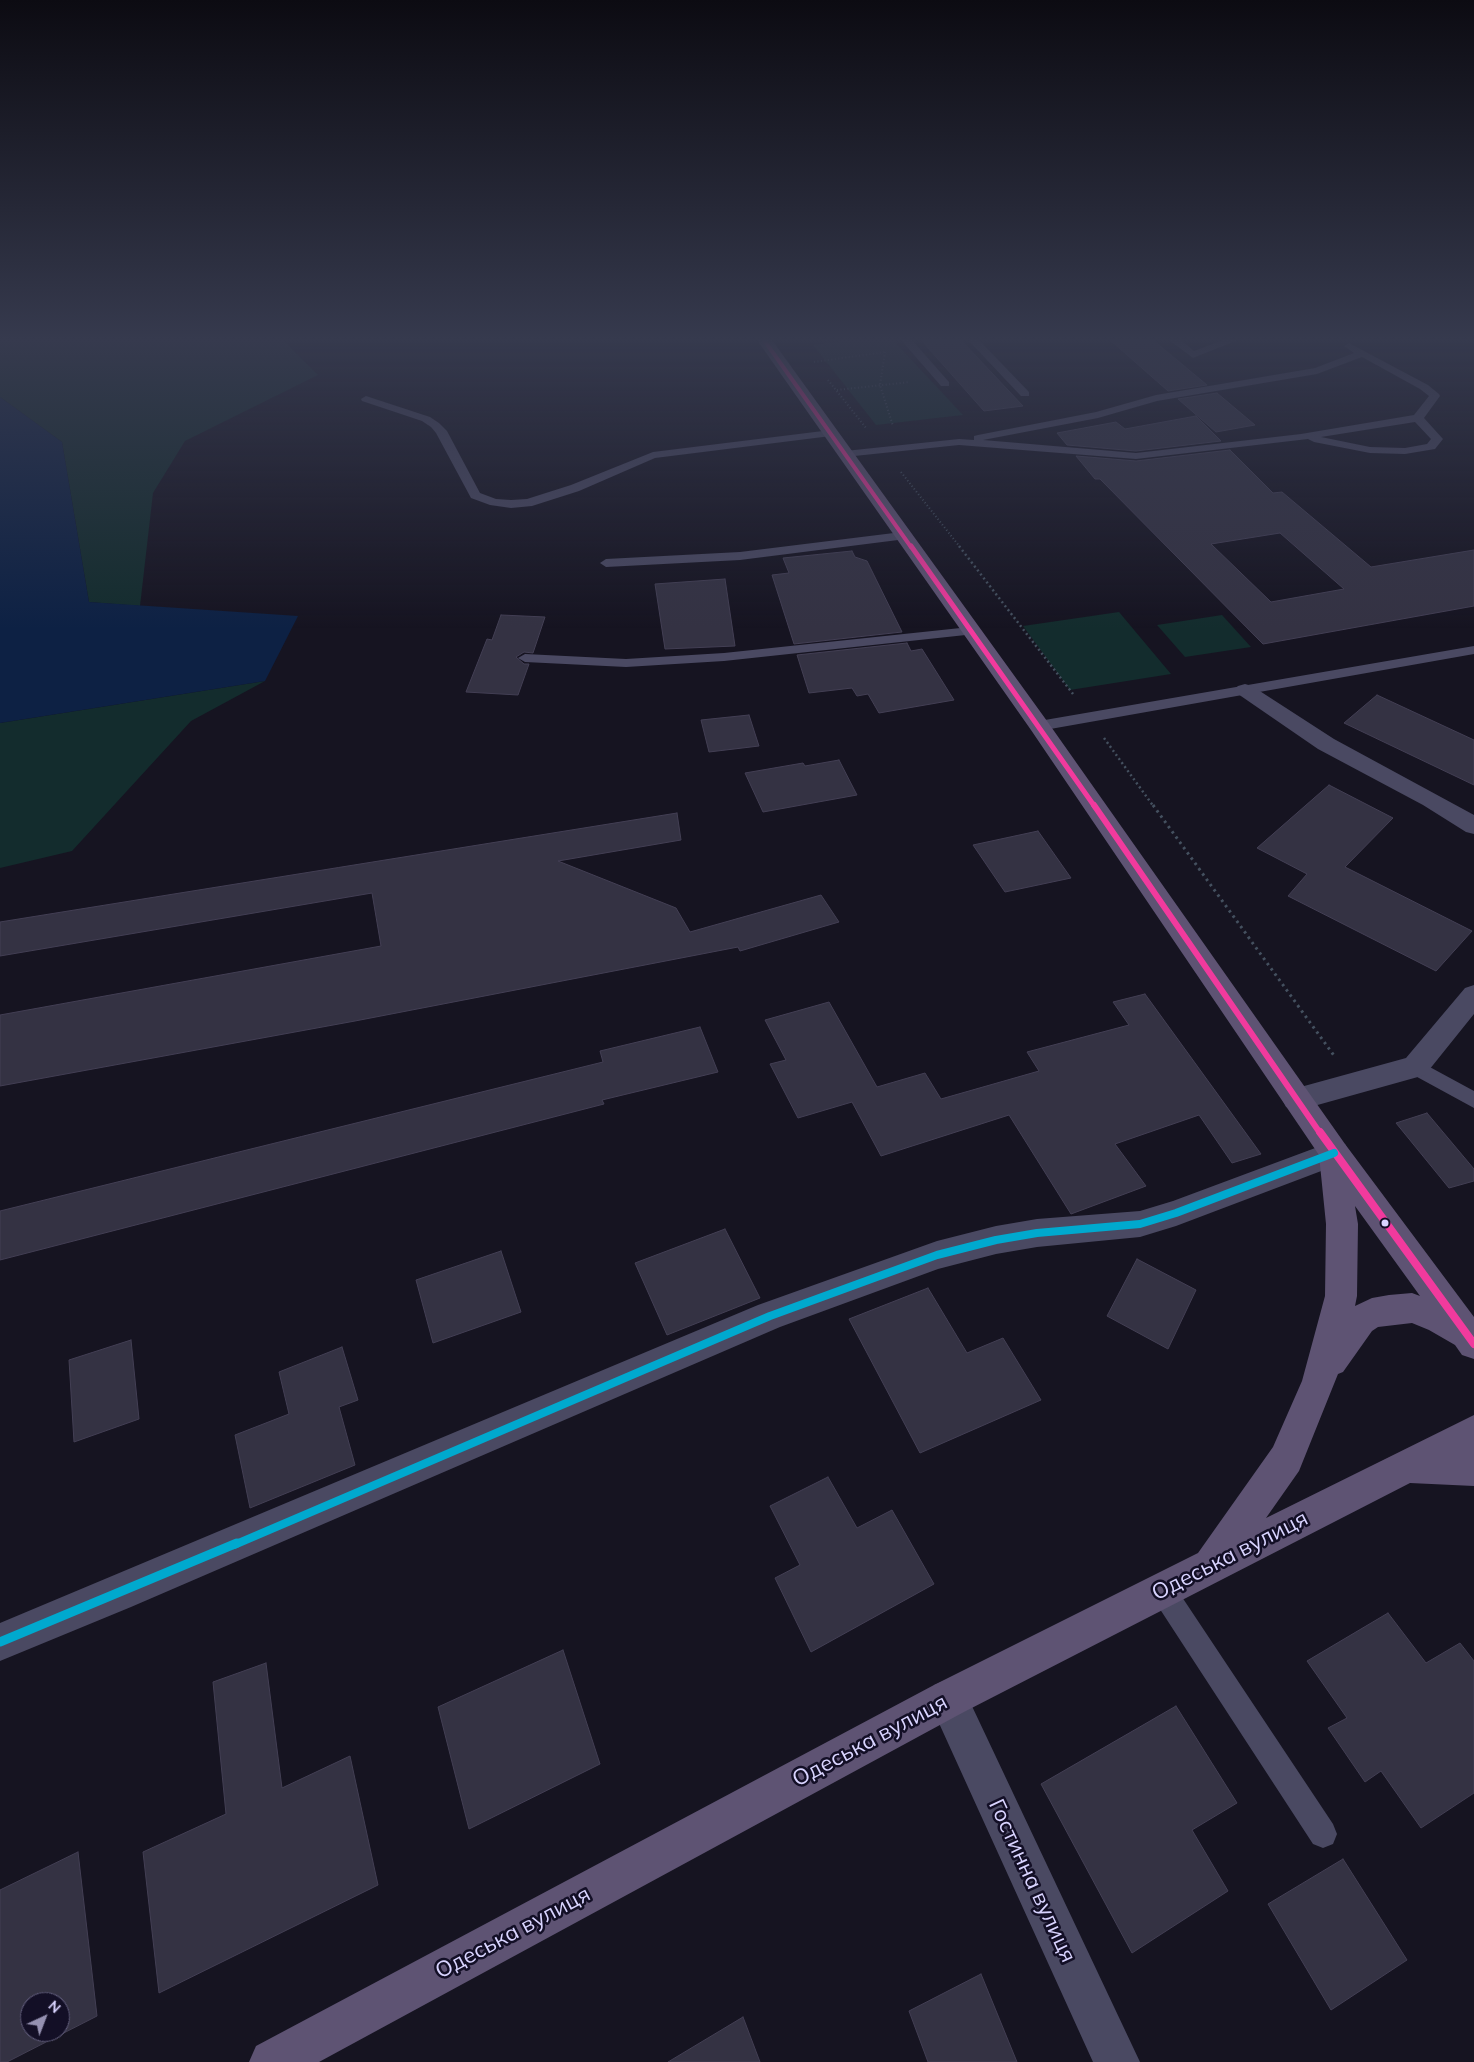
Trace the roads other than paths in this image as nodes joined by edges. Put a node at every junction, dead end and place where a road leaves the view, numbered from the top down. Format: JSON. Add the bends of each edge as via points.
{"nodes":[{"id":1,"x":443,"y":436,"type":"edge"},
{"id":2,"x":806,"y":436,"type":"edge"},
{"id":3,"x":833,"y":436,"type":"edge"},
{"id":4,"x":989,"y":436,"type":"edge"},
{"id":5,"x":1306,"y":436,"type":"edge"},
{"id":6,"x":1434,"y":436,"type":"edge"},
{"id":7,"x":1301,"y":437,"type":"junction"},
{"id":8,"x":959,"y":442,"type":"junction"},
{"id":9,"x":845,"y":454,"type":"junction"},
{"id":10,"x":902,"y":536,"type":"junction"},
{"id":11,"x":606,"y":563,"type":"dead end"},
{"id":12,"x":970,"y":631,"type":"junction"},
{"id":13,"x":1474,"y":650,"type":"edge"},
{"id":14,"x":525,"y":658,"type":"dead end"},
{"id":15,"x":1245,"y":690,"type":"junction"},
{"id":16,"x":1038,"y":726,"type":"junction"},
{"id":17,"x":1474,"y":826,"type":"edge"},
{"id":18,"x":1474,"y":995,"type":"edge"},
{"id":19,"x":1415,"y":1067,"type":"junction"},
{"id":20,"x":1296,"y":1100,"type":"junction"},
{"id":21,"x":1474,"y":1100,"type":"edge"},
{"id":22,"x":1334,"y":1153,"type":"junction"},
{"id":23,"x":1472,"y":1341,"type":"edge"},
{"id":24,"x":1319,"y":1382,"type":"junction"},
{"id":25,"x":1474,"y":1432,"type":"edge"},
{"id":26,"x":1408,"y":1466,"type":"junction"},
{"id":27,"x":1474,"y":1468,"type":"edge"},
{"id":28,"x":1208,"y":1568,"type":"junction"},
{"id":29,"x":1163,"y":1591,"type":"junction"},
{"id":30,"x":0,"y":1642,"type":"edge"},
{"id":31,"x":948,"y":1699,"type":"junction"},
{"id":32,"x":1323,"y":1834,"type":"dead end"},
{"id":33,"x":272,"y":2062,"type":"edge"},
{"id":34,"x":1117,"y":2062,"type":"edge"}],
"edges":[{"from":1,"to":2,"type":"lane","via":[[475,495],[511,504],[528,503],[575,488],[653,456]]},
{"from":3,"to":9,"type":"main road"},
{"from":4,"to":8,"type":"lane"},
{"from":5,"to":7,"type":"lane"},
{"from":6,"to":7,"type":"lane","via":[[1437,439],[1430,447],[1406,451],[1370,450]]},
{"from":7,"to":8,"type":"lane","via":[[1136,456]]},
{"from":8,"to":9,"type":"lane"},
{"from":9,"to":10,"type":"main road"},
{"from":10,"to":11,"type":"lane","via":[[740,556]]},
{"from":10,"to":12,"type":"main road"},
{"from":12,"to":14,"type":"lane","via":[[714,658],[626,663]]},
{"from":12,"to":16,"type":"main road"},
{"from":13,"to":15,"type":"lane"},
{"from":15,"to":16,"type":"lane"},
{"from":15,"to":17,"type":"street","via":[[1326,744]]},
{"from":16,"to":20,"type":"main road"},
{"from":18,"to":19,"type":"street"},
{"from":19,"to":20,"type":"street"},
{"from":19,"to":21,"type":"lane"},
{"from":20,"to":22,"type":"main road"},
{"from":22,"to":23,"type":"main road"},
{"from":22,"to":24,"type":"main road","via":[[1342,1224],[1342,1296]]},
{"from":22,"to":30,"type":"street","via":[[1140,1224],[996,1240],[918,1262],[770,1316]]},
{"from":23,"to":24,"type":"main road","via":[[1441,1319],[1412,1308],[1372,1314],[1360,1320],[1343,1341]]},
{"from":24,"to":28,"type":"main road","via":[[1286,1459]]},
{"from":25,"to":26,"type":"main road","name":"Одеська вулиця"},
{"from":26,"to":27,"type":"main road"},
{"from":26,"to":28,"type":"main road","name":"Одеська вулиця"},
{"from":28,"to":29,"type":"main road","name":"Одеська вулиця"},
{"from":29,"to":31,"type":"main road","name":"Одеська вулиця"},
{"from":29,"to":32,"type":"lane"},
{"from":31,"to":33,"type":"main road","name":"Одеська вулиця"},
{"from":31,"to":34,"type":"street","name":"Гостинна вулиця"}]}
